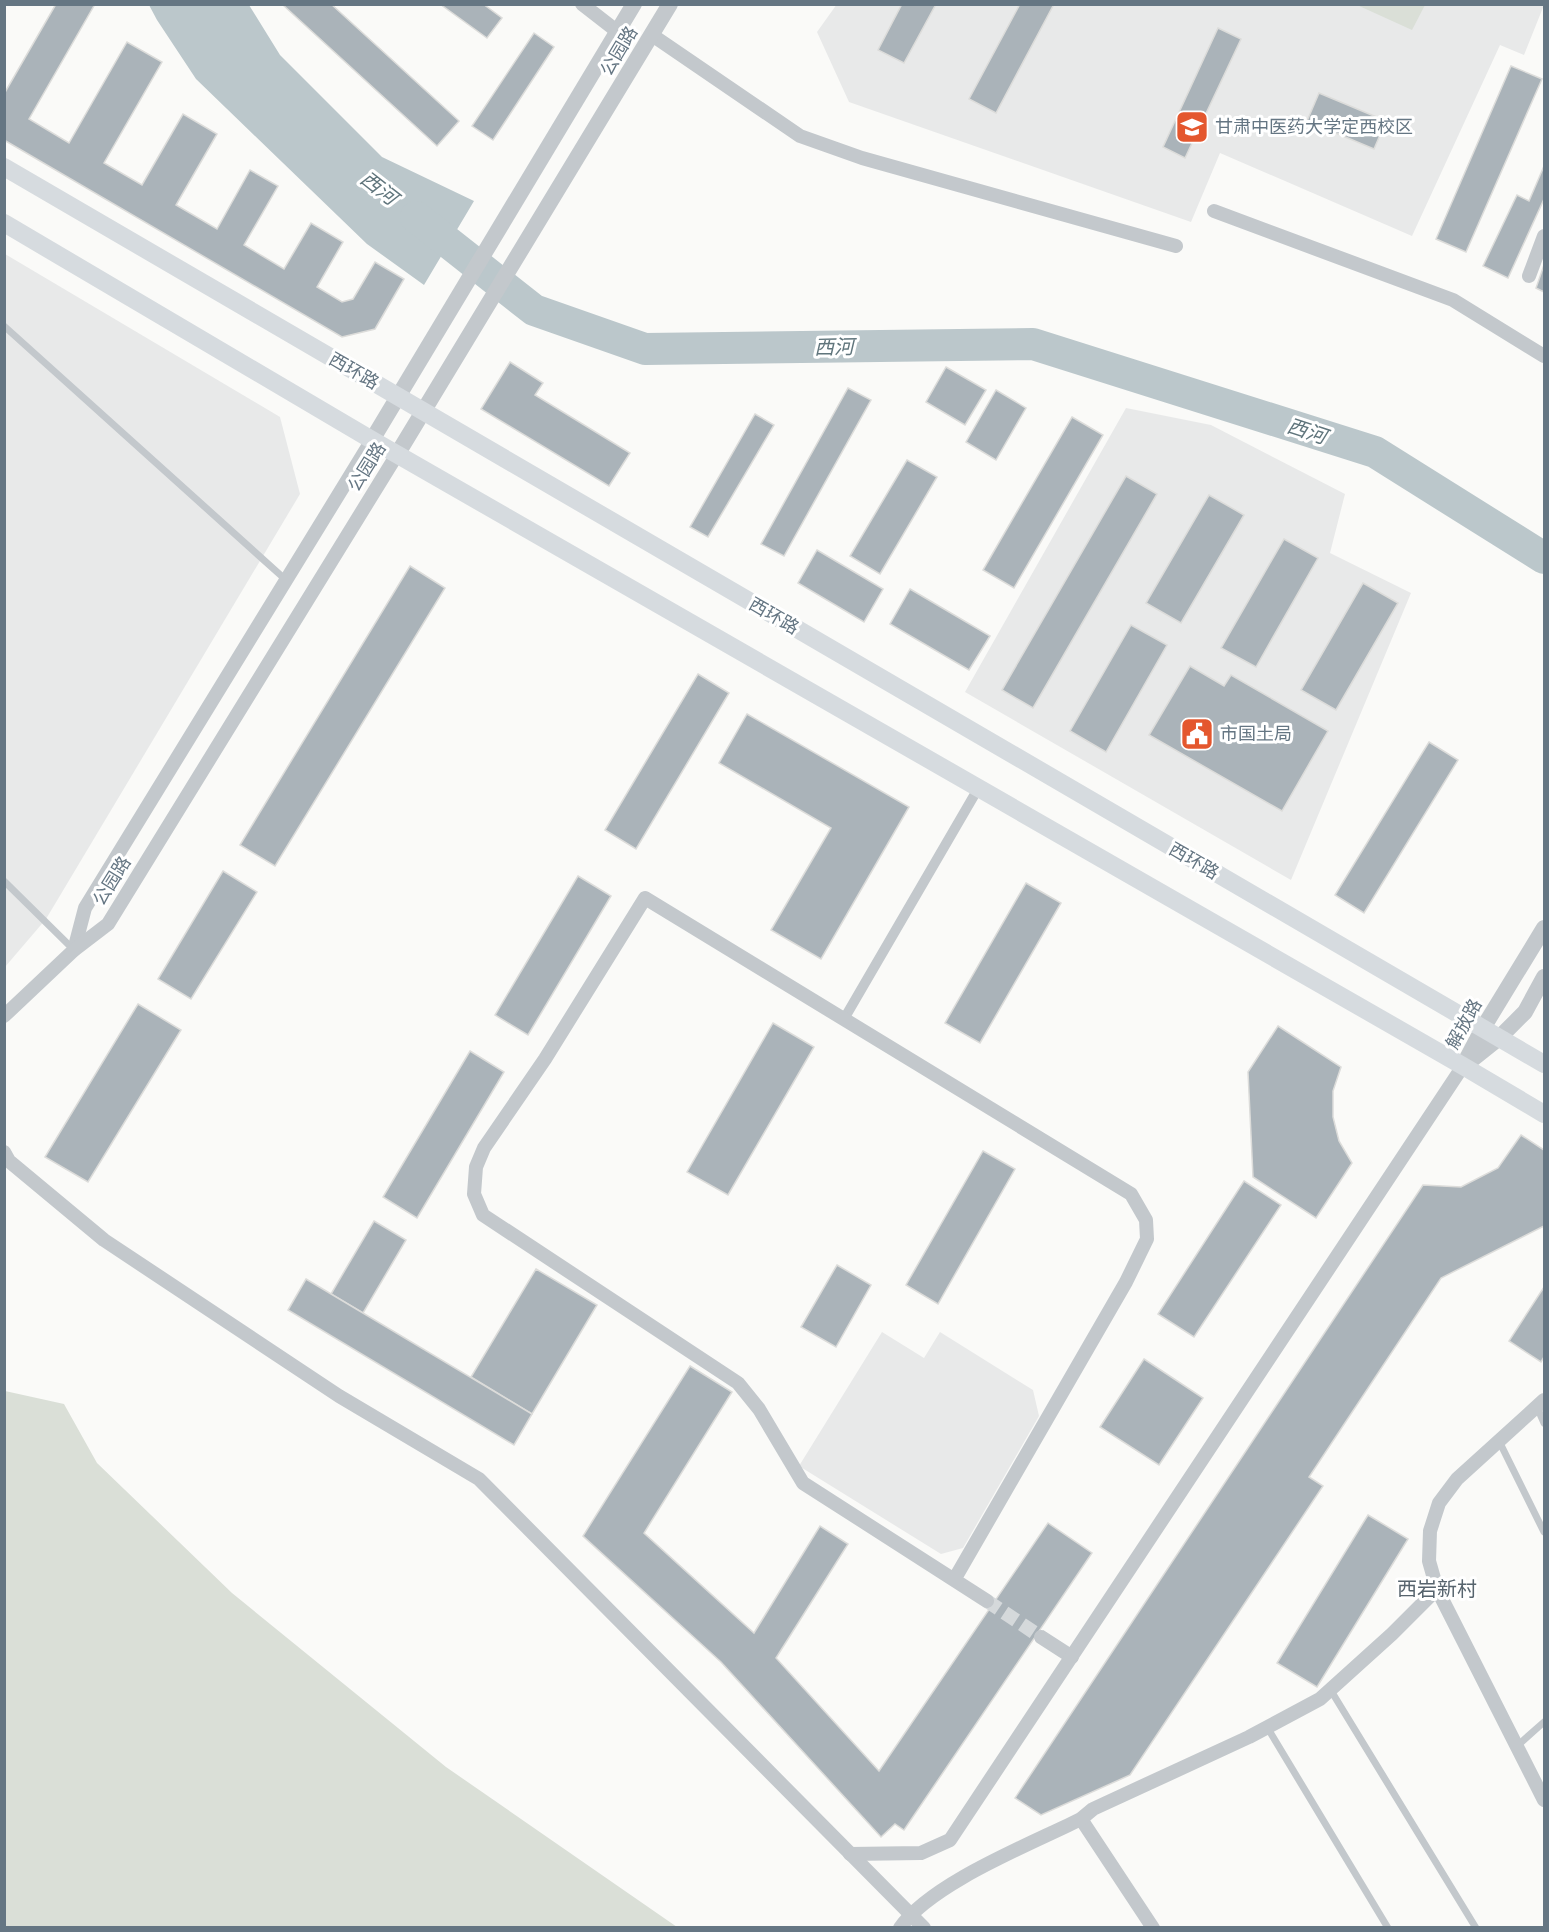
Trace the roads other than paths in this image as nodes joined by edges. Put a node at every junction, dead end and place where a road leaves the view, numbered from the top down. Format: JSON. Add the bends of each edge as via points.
{"nodes":[{"id":1,"x":582,"y":4,"type":"edge"},
{"id":2,"x":634,"y":4,"type":"edge"},
{"id":3,"x":670,"y":4,"type":"edge"},
{"id":4,"x":618,"y":32,"type":"junction"},
{"id":5,"x":652,"y":34,"type":"junction"},
{"id":6,"x":4,"y":167,"type":"edge"},
{"id":7,"x":1214,"y":211,"type":"dead end"},
{"id":8,"x":4,"y":222,"type":"edge"},
{"id":9,"x":1545,"y":236,"type":"edge"},
{"id":10,"x":1176,"y":246,"type":"dead end"},
{"id":11,"x":1529,"y":276,"type":"dead end"},
{"id":12,"x":4,"y":326,"type":"edge"},
{"id":13,"x":1545,"y":356,"type":"edge"},
{"id":14,"x":399,"y":397,"type":"junction"},
{"id":15,"x":423,"y":413,"type":"junction"},
{"id":16,"x":372,"y":440,"type":"junction"},
{"id":17,"x":398,"y":453,"type":"junction"},
{"id":18,"x":286,"y":580,"type":"junction"},
{"id":19,"x":979,"y":787,"type":"junction"},
{"id":20,"x":4,"y":881,"type":"edge"},
{"id":21,"x":1545,"y":928,"type":"edge"},
{"id":22,"x":74,"y":950,"type":"junction"},
{"id":23,"x":1545,"y":977,"type":"edge"},
{"id":24,"x":4,"y":1016,"type":"edge"},
{"id":25,"x":844,"y":1019,"type":"junction"},
{"id":26,"x":1491,"y":1033,"type":"junction"},
{"id":27,"x":1545,"y":1064,"type":"edge"},
{"id":28,"x":1463,"y":1066,"type":"junction"},
{"id":29,"x":1545,"y":1114,"type":"edge"},
{"id":30,"x":4,"y":1152,"type":"edge"},
{"id":31,"x":1541,"y":1403,"type":"edge"},
{"id":32,"x":1545,"y":1423,"type":"edge"},
{"id":33,"x":1499,"y":1441,"type":"junction"},
{"id":34,"x":1545,"y":1532,"type":"edge"},
{"id":35,"x":954,"y":1580,"type":"junction"},
{"id":36,"x":1437,"y":1589,"type":"junction"},
{"id":37,"x":987,"y":1601,"type":"tunnel mouth"},
{"id":38,"x":1041,"y":1637,"type":"tunnel mouth"},
{"id":39,"x":1072,"y":1657,"type":"junction"},
{"id":40,"x":1330,"y":1689,"type":"junction"},
{"id":41,"x":1545,"y":1722,"type":"edge"},
{"id":42,"x":1267,"y":1727,"type":"junction"},
{"id":43,"x":1517,"y":1746,"type":"junction"},
{"id":44,"x":1545,"y":1800,"type":"edge"},
{"id":45,"x":1081,"y":1819,"type":"junction"},
{"id":46,"x":850,"y":1854,"type":"junction"},
{"id":47,"x":910,"y":1914,"type":"junction"},
{"id":48,"x":900,"y":1928,"type":"edge"},
{"id":49,"x":924,"y":1928,"type":"edge"},
{"id":50,"x":1153,"y":1928,"type":"edge"},
{"id":51,"x":1388,"y":1928,"type":"edge"},
{"id":52,"x":1476,"y":1928,"type":"edge"}],
"edges":[{"from":1,"to":4,"type":"street"},
{"from":2,"to":4,"type":"street","name":"公园路"},
{"from":3,"to":5,"type":"street","name":"公园路"},
{"from":4,"to":14,"type":"street","name":"公园路"},
{"from":5,"to":10,"type":"street","via":[[800,136],[862,158]]},
{"from":5,"to":15,"type":"street","name":"公园路"},
{"from":6,"to":14,"type":"main road","name":"西环路"},
{"from":7,"to":13,"type":"street","via":[[1453,300]]},
{"from":8,"to":16,"type":"main road"},
{"from":9,"to":11,"type":"street"},
{"from":12,"to":18,"type":"lane"},
{"from":14,"to":15,"type":"main road","name":"西环路"},
{"from":14,"to":16,"type":"street","name":"公园路"},
{"from":15,"to":17,"type":"street","name":"公园路"},
{"from":15,"to":26,"type":"main road","name":"西环路"},
{"from":16,"to":17,"type":"main road"},
{"from":16,"to":18,"type":"street","name":"公园路"},
{"from":17,"to":19,"type":"main road"},
{"from":17,"to":22,"type":"street","name":"公园路","via":[[108,924]]},
{"from":18,"to":22,"type":"street","name":"公园路","via":[[85,908]]},
{"from":19,"to":25,"type":"street"},
{"from":19,"to":28,"type":"main road"},
{"from":20,"to":22,"type":"lane"},
{"from":21,"to":26,"type":"street","name":"解放路"},
{"from":22,"to":24,"type":"street"},
{"from":23,"to":26,"type":"street","name":"解放路","via":[[1525,1012]]},
{"from":25,"to":35,"type":"street","via":[[1131,1194],[1146,1220],[1147,1239],[1126,1282]]},
{"from":25,"to":35,"type":"street","via":[[645,898],[545,1059],[484,1148],[476,1167],[474,1194],[483,1215],[738,1383],[759,1409],[803,1483]]},
{"from":26,"to":27,"type":"main road","name":"西环路"},
{"from":26,"to":28,"type":"street","name":"解放路"},
{"from":28,"to":29,"type":"main road"},
{"from":28,"to":39,"type":"street"},
{"from":30,"to":46,"type":"street","via":[[9,1161],[104,1240],[339,1396],[479,1479]]},
{"from":31,"to":32,"type":"lane"},
{"from":31,"to":33,"type":"street"},
{"from":33,"to":34,"type":"lane"},
{"from":33,"to":36,"type":"street","via":[[1458,1479],[1439,1503],[1430,1531],[1429,1551]]},
{"from":35,"to":37,"type":"street"},
{"from":36,"to":40,"type":"street"},
{"from":36,"to":43,"type":"street"},
{"from":38,"to":39,"type":"street"},
{"from":39,"to":46,"type":"street","via":[[950,1840],[921,1852]]},
{"from":40,"to":42,"type":"street","via":[[1320,1699]]},
{"from":40,"to":52,"type":"lane"},
{"from":41,"to":43,"type":"lane"},
{"from":42,"to":45,"type":"street","via":[[1093,1809]]},
{"from":42,"to":51,"type":"lane"},
{"from":43,"to":44,"type":"street"},
{"from":45,"to":47,"type":"street","via":[[961,1878]]},
{"from":45,"to":50,"type":"street"},
{"from":46,"to":47,"type":"street"},
{"from":47,"to":48,"type":"street"},
{"from":47,"to":49,"type":"street"}]}
